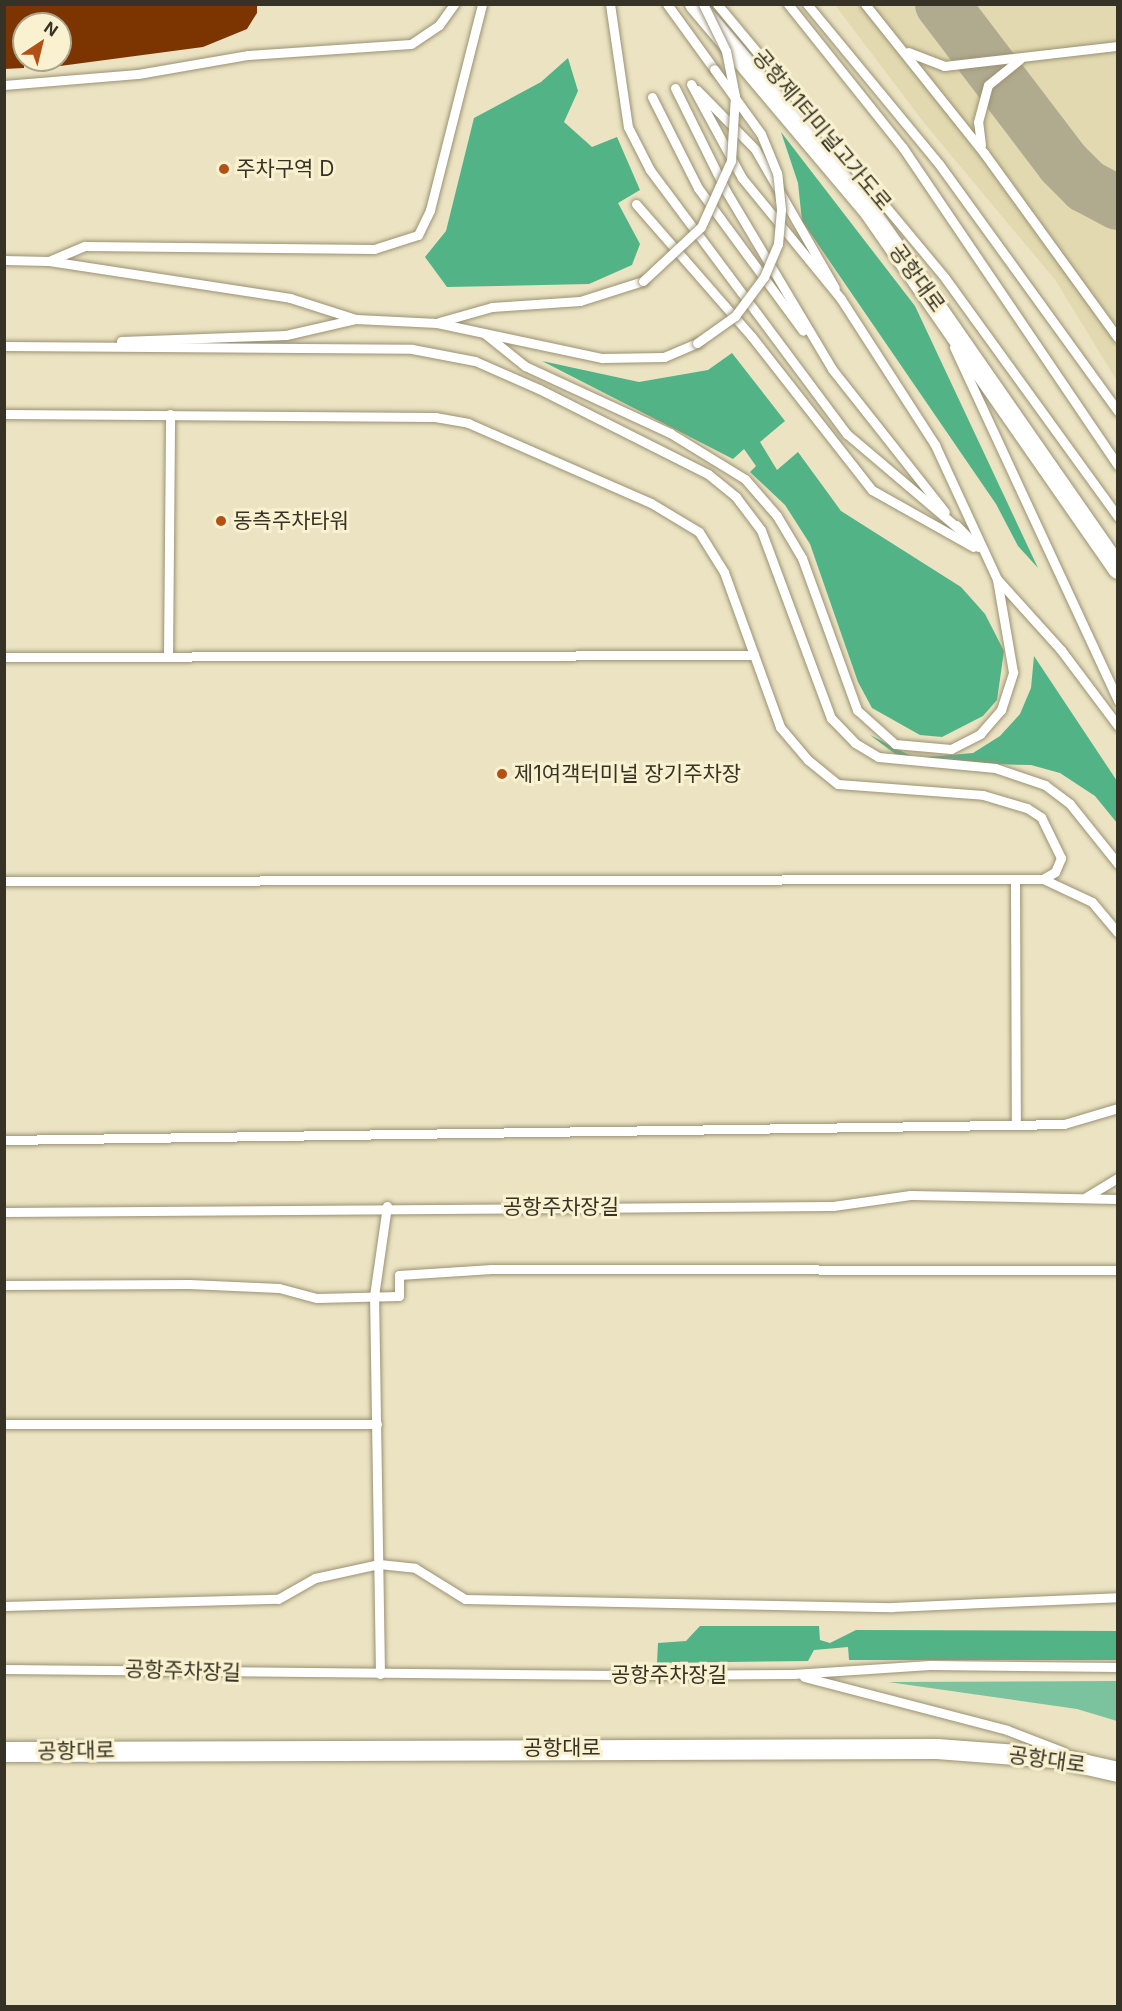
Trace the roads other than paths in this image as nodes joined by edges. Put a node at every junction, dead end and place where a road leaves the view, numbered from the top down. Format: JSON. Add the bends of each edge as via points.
{"nodes":[{"id":1,"x":454,"y":4,"type":"edge"},
{"id":2,"x":482,"y":4,"type":"edge"},
{"id":3,"x":610,"y":4,"type":"edge"},
{"id":4,"x":667,"y":4,"type":"edge"},
{"id":5,"x":695,"y":4,"type":"edge"},
{"id":6,"x":702,"y":4,"type":"edge"},
{"id":7,"x":717,"y":4,"type":"edge"},
{"id":8,"x":788,"y":4,"type":"edge"},
{"id":9,"x":807,"y":4,"type":"edge"},
{"id":10,"x":866,"y":4,"type":"edge"},
{"id":11,"x":899,"y":45,"type":"junction"},
{"id":12,"x":1118,"y":46,"type":"edge"},
{"id":13,"x":1037,"y":55,"type":"junction"},
{"id":14,"x":4,"y":85,"type":"edge"},
{"id":15,"x":675,"y":88,"type":"dead end"},
{"id":16,"x":652,"y":97,"type":"dead end"},
{"id":17,"x":984,"y":153,"type":"junction"},
{"id":18,"x":636,"y":204,"type":"dead end"},
{"id":19,"x":4,"y":260,"type":"edge"},
{"id":20,"x":49,"y":261,"type":"junction"},
{"id":21,"x":841,"y":299,"type":"junction"},
{"id":22,"x":932,"y":299,"type":"junction"},
{"id":23,"x":356,"y":319,"type":"junction"},
{"id":24,"x":437,"y":323,"type":"junction"},
{"id":25,"x":484,"y":333,"type":"junction"},
{"id":26,"x":1118,"y":338,"type":"edge"},
{"id":27,"x":4,"y":346,"type":"edge"},
{"id":28,"x":65,"y":346,"type":"junction"},
{"id":29,"x":832,"y":369,"type":"junction"},
{"id":30,"x":1118,"y":411,"type":"edge"},
{"id":31,"x":4,"y":414,"type":"edge"},
{"id":32,"x":170,"y":414,"type":"junction"},
{"id":33,"x":1118,"y":465,"type":"edge"},
{"id":34,"x":1118,"y":518,"type":"edge"},
{"id":35,"x":959,"y":529,"type":"junction"},
{"id":36,"x":983,"y":553,"type":"junction"},
{"id":37,"x":1118,"y":569,"type":"edge"},
{"id":38,"x":997,"y":579,"type":"junction"},
{"id":39,"x":754,"y":655,"type":"junction"},
{"id":40,"x":4,"y":657,"type":"edge"},
{"id":41,"x":168,"y":657,"type":"junction"},
{"id":42,"x":1118,"y":701,"type":"edge"},
{"id":43,"x":1118,"y":726,"type":"edge"},
{"id":44,"x":1118,"y":864,"type":"edge"},
{"id":45,"x":1016,"y":879,"type":"junction"},
{"id":46,"x":1043,"y":879,"type":"junction"},
{"id":47,"x":4,"y":880,"type":"edge"},
{"id":48,"x":1118,"y":933,"type":"edge"},
{"id":49,"x":1118,"y":1108,"type":"edge"},
{"id":50,"x":1016,"y":1125,"type":"junction"},
{"id":51,"x":4,"y":1140,"type":"edge"},
{"id":52,"x":1118,"y":1178,"type":"edge"},
{"id":53,"x":1086,"y":1197,"type":"junction"},
{"id":54,"x":1118,"y":1199,"type":"edge"},
{"id":55,"x":387,"y":1206,"type":"junction"},
{"id":56,"x":4,"y":1212,"type":"edge"},
{"id":57,"x":1118,"y":1270,"type":"edge"},
{"id":58,"x":4,"y":1285,"type":"edge"},
{"id":59,"x":374,"y":1296,"type":"junction"},
{"id":60,"x":377,"y":1424,"type":"junction"},
{"id":61,"x":4,"y":1425,"type":"edge"},
{"id":62,"x":379,"y":1564,"type":"junction"},
{"id":63,"x":1118,"y":1597,"type":"edge"},
{"id":64,"x":4,"y":1606,"type":"edge"},
{"id":65,"x":1118,"y":1667,"type":"edge"},
{"id":66,"x":4,"y":1670,"type":"edge"},
{"id":67,"x":380,"y":1674,"type":"junction"},
{"id":68,"x":793,"y":1674,"type":"junction"},
{"id":69,"x":4,"y":1752,"type":"edge"},
{"id":70,"x":1116,"y":1772,"type":"edge"}],
"edges":[{"from":1,"to":14,"type":"lane","via":[[440,25],[411,44],[248,55],[138,74]]},
{"from":2,"to":20,"type":"lane","via":[[430,210],[418,235],[374,249],[85,246]]},
{"from":3,"to":35,"type":"lane","via":[[628,127],[650,170],[847,434]]},
{"from":4,"to":25,"type":"lane","bridge":true,"via":[[761,134],[777,173],[782,209],[778,244],[764,277],[735,316],[697,343],[664,357],[602,358]]},
{"from":5,"to":22,"type":"street","name":"공항대로","via":[[870,212]]},
{"from":6,"to":24,"type":"lane","bridge":true,"via":[[726,51],[735,96],[731,161],[701,227],[643,281],[580,301],[492,307]]},
{"from":7,"to":34,"type":"lane","name":"공항제1터미널고가도로","bridge":true,"via":[[945,278]]},
{"from":8,"to":33,"type":"lane","via":[[903,148]]},
{"from":9,"to":30,"type":"lane","bridge":true,"via":[[939,164]]},
{"from":10,"to":11,"type":"lane"},
{"from":11,"to":13,"type":"lane","via":[[919,60],[944,66]]},
{"from":11,"to":17,"type":"lane"},
{"from":12,"to":13,"type":"lane"},
{"from":13,"to":17,"type":"lane","via":[[1003,69],[988,86],[978,122]]},
{"from":15,"to":29,"type":"lane","via":[[726,191]]},
{"from":16,"to":29,"type":"lane","via":[[698,188]]},
{"from":17,"to":26,"type":"lane"},
{"from":18,"to":36,"type":"lane","via":[[752,337],[872,490]]},
{"from":19,"to":20,"type":"lane"},
{"from":20,"to":23,"type":"lane","via":[[290,298]]},
{"from":21,"to":21,"type":"lane","via":[[742,178],[691,84],[755,149]]},
{"from":21,"to":36,"type":"lane","via":[[935,445]]},
{"from":22,"to":37,"type":"street","name":"공항대로"},
{"from":22,"to":42,"type":"lane"},
{"from":23,"to":24,"type":"lane"},
{"from":23,"to":28,"type":"lane","via":[[286,335],[203,334]]},
{"from":24,"to":25,"type":"lane"},
{"from":25,"to":38,"type":"lane","via":[[525,366],[670,433],[745,479],[777,516],[802,558],[857,710],[895,744],[951,749],[980,734],[1001,710],[1013,672]]},
{"from":27,"to":28,"type":"lane"},
{"from":28,"to":44,"type":"lane","via":[[439,351],[539,389],[708,474],[736,497],[761,530],[820,696],[831,718],[855,743],[878,758],[995,768],[1045,785],[1070,804]]},
{"from":29,"to":35,"type":"lane"},
{"from":31,"to":32,"type":"lane"},
{"from":32,"to":39,"type":"lane","via":[[435,417],[468,423],[651,502],[699,531],[724,572]]},
{"from":32,"to":41,"type":"lane"},
{"from":35,"to":36,"type":"lane"},
{"from":36,"to":38,"type":"lane"},
{"from":38,"to":43,"type":"lane","via":[[1061,650]]},
{"from":39,"to":41,"type":"lane"},
{"from":39,"to":46,"type":"lane","via":[[780,727],[831,778],[876,790],[1011,801],[1041,817],[1055,838],[1061,858],[1055,872]]},
{"from":40,"to":41,"type":"lane"},
{"from":45,"to":46,"type":"lane"},
{"from":45,"to":47,"type":"lane"},
{"from":45,"to":50,"type":"lane"},
{"from":46,"to":48,"type":"lane","via":[[1092,902]]},
{"from":49,"to":50,"type":"lane","via":[[1064,1124]]},
{"from":50,"to":51,"type":"lane"},
{"from":52,"to":53,"type":"lane"},
{"from":53,"to":54,"type":"lane","name":"공항주차장길"},
{"from":53,"to":55,"type":"lane","name":"공항주차장길","via":[[910,1195],[833,1206]]},
{"from":55,"to":56,"type":"lane","name":"공항주차장길"},
{"from":55,"to":59,"type":"lane"},
{"from":57,"to":59,"type":"lane","via":[[492,1269],[399,1275],[399,1296]]},
{"from":58,"to":59,"type":"lane","via":[[189,1284],[279,1288],[317,1298]]},
{"from":59,"to":60,"type":"lane"},
{"from":60,"to":61,"type":"lane"},
{"from":60,"to":62,"type":"lane"},
{"from":62,"to":63,"type":"lane","via":[[415,1568],[465,1599],[892,1607]]},
{"from":62,"to":64,"type":"lane","via":[[315,1578],[278,1599]]},
{"from":62,"to":67,"type":"lane"},
{"from":65,"to":68,"type":"lane","name":"공항주차장길","via":[[930,1665]]},
{"from":66,"to":67,"type":"lane","name":"공항주차장길"},
{"from":67,"to":68,"type":"lane","name":"공항주차장길"},
{"from":68,"to":70,"type":"lane","via":[[1007,1730]]},
{"from":69,"to":70,"type":"street","name":"공항대로","via":[[937,1749],[1056,1758]]}]}
